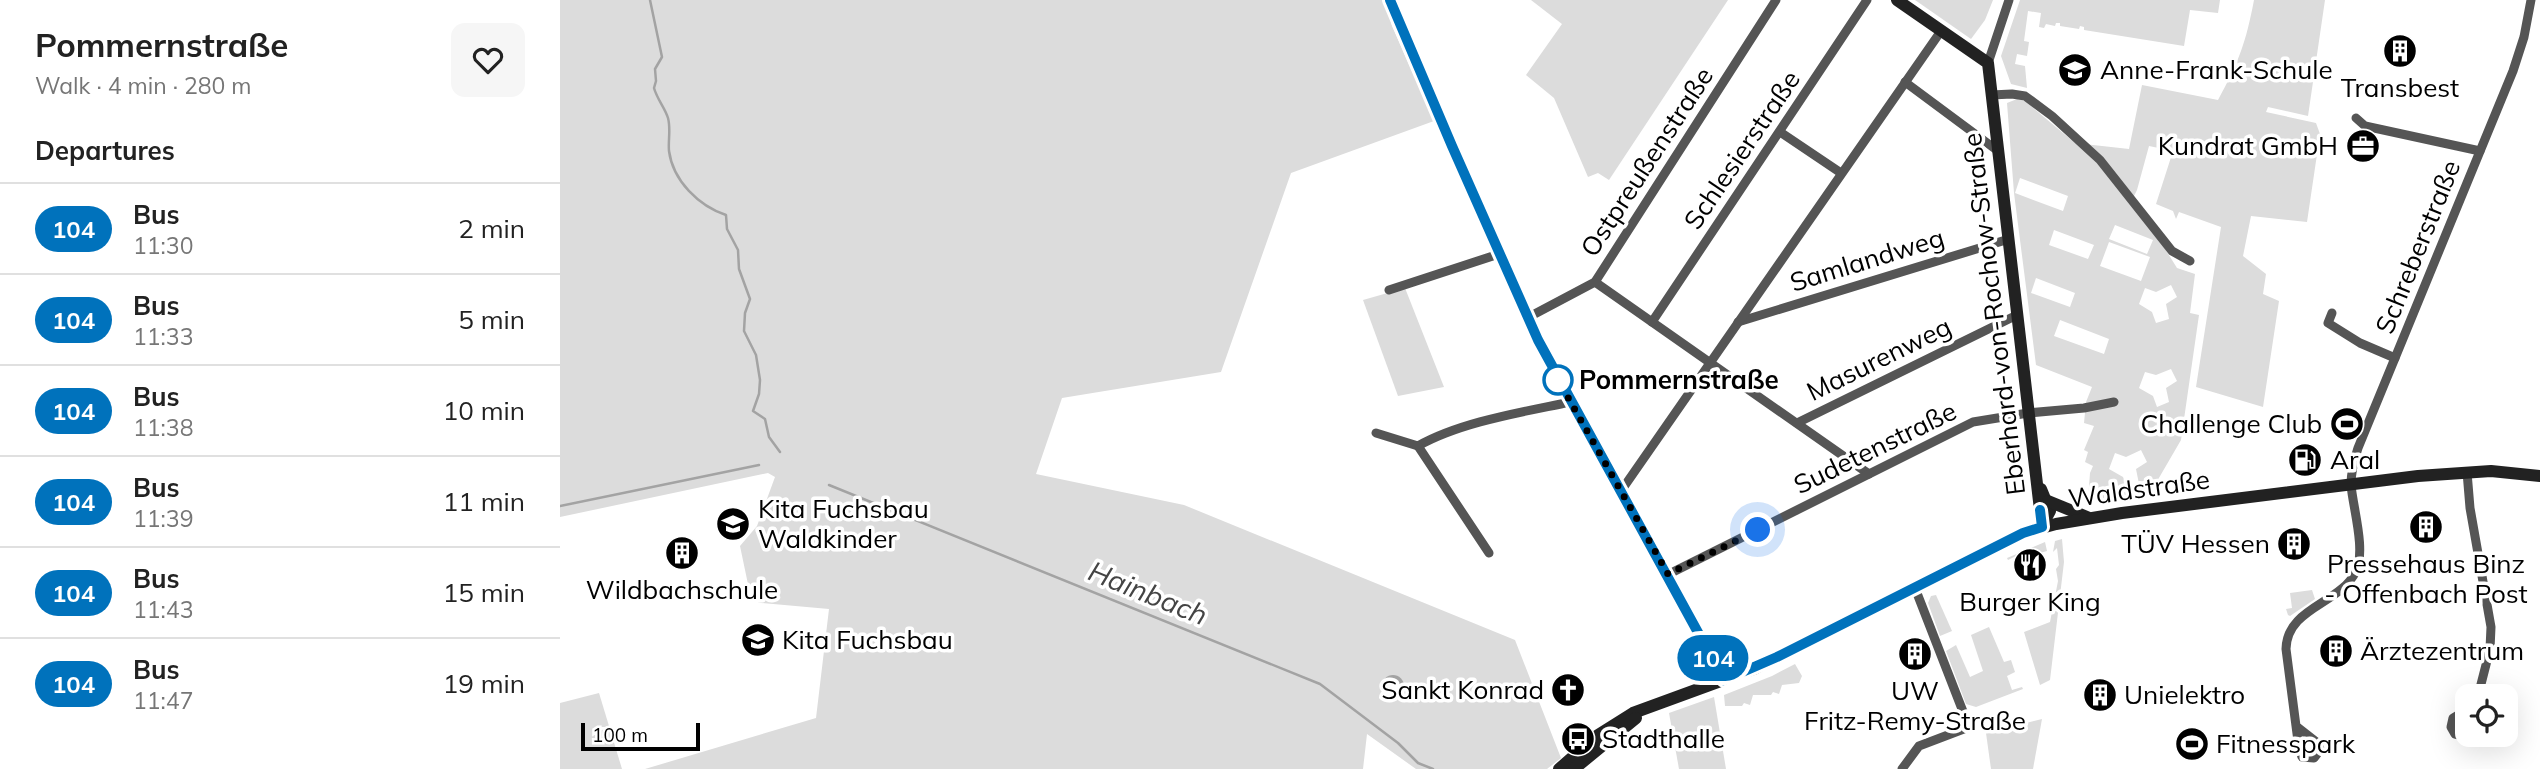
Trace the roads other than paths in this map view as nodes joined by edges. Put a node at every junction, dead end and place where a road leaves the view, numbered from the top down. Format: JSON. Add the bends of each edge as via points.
{"nodes":[{"id":1,"x":1390,"y":0,"type":"edge"},
{"id":2,"x":1776,"y":0,"type":"edge"},
{"id":3,"x":1867,"y":0,"type":"edge"},
{"id":4,"x":1897,"y":0,"type":"edge"},
{"id":5,"x":2009,"y":0,"type":"edge"},
{"id":6,"x":2531,"y":0,"type":"edge"},
{"id":7,"x":1941,"y":31,"type":"junction"},
{"id":8,"x":1988,"y":63,"type":"junction"},
{"id":9,"x":1905,"y":82,"type":"junction"},
{"id":10,"x":1991,"y":95,"type":"junction"},
{"id":11,"x":2356,"y":118,"type":"dead end"},
{"id":12,"x":1780,"y":132,"type":"junction"},
{"id":13,"x":1998,"y":151,"type":"junction"},
{"id":14,"x":2480,"y":151,"type":"junction"},
{"id":15,"x":1841,"y":173,"type":"junction"},
{"id":16,"x":2008,"y":239,"type":"junction"},
{"id":17,"x":1499,"y":254,"type":"junction"},
{"id":18,"x":2190,"y":261,"type":"dead end"},
{"id":19,"x":1595,"y":282,"type":"junction"},
{"id":20,"x":1389,"y":290,"type":"dead end"},
{"id":21,"x":2332,"y":313,"type":"dead end"},
{"id":22,"x":2017,"y":315,"type":"junction"},
{"id":23,"x":1527,"y":318,"type":"junction"},
{"id":24,"x":1652,"y":322,"type":"junction"},
{"id":25,"x":1738,"y":322,"type":"junction"},
{"id":26,"x":2395,"y":358,"type":"junction"},
{"id":27,"x":1710,"y":362,"type":"junction"},
{"id":28,"x":1570,"y":402,"type":"junction"},
{"id":29,"x":2114,"y":402,"type":"dead end"},
{"id":30,"x":2028,"y":413,"type":"junction"},
{"id":31,"x":1797,"y":423,"type":"junction"},
{"id":32,"x":1376,"y":433,"type":"dead end"},
{"id":33,"x":1418,"y":446,"type":"junction"},
{"id":34,"x":2467,"y":472,"type":"junction"},
{"id":35,"x":1869,"y":474,"type":"junction"},
{"id":36,"x":2540,"y":476,"type":"edge"},
{"id":37,"x":2037,"y":481,"type":"junction"},
{"id":38,"x":2351,"y":484,"type":"junction"},
{"id":39,"x":1622,"y":491,"type":"junction"},
{"id":40,"x":2048,"y":501,"type":"junction"},
{"id":41,"x":2091,"y":518,"type":"junction"},
{"id":42,"x":2042,"y":527,"type":"junction"},
{"id":43,"x":1489,"y":553,"type":"dead end"},
{"id":44,"x":1668,"y":574,"type":"junction"},
{"id":45,"x":1915,"y":588,"type":"junction"},
{"id":46,"x":1724,"y":680,"type":"junction"},
{"id":47,"x":2481,"y":684,"type":"edge"},
{"id":48,"x":1657,"y":705,"type":"junction"},
{"id":49,"x":2455,"y":717,"type":"edge"},
{"id":50,"x":2296,"y":726,"type":"dead end"},
{"id":51,"x":2455,"y":734,"type":"edge"},
{"id":52,"x":1559,"y":769,"type":"edge"},
{"id":53,"x":1574,"y":769,"type":"edge"},
{"id":54,"x":1902,"y":769,"type":"edge"}],
"edges":[{"from":1,"to":17,"type":"street"},
{"from":2,"to":19,"type":"street","name":"Ostpreußenstraße"},
{"from":3,"to":12,"type":"street","name":"Schlesierstraße"},
{"from":4,"to":7,"type":"main road"},
{"from":5,"to":8,"type":"street","name":"Eberhard-von-Rochow-Straße"},
{"from":6,"to":14,"type":"street","name":"Schreberstraße","via":[[2519,55]]},
{"from":7,"to":8,"type":"main road"},
{"from":7,"to":9,"type":"street"},
{"from":8,"to":10,"type":"main road","name":"Eberhard-von-Rochow-Straße"},
{"from":9,"to":13,"type":"street"},
{"from":9,"to":15,"type":"street"},
{"from":10,"to":13,"type":"main road","name":"Eberhard-von-Rochow-Straße"},
{"from":10,"to":18,"type":"street","name":"Eberhard-von-Rochow-Straße","via":[[2025,96],[2060,122],[2100,160],[2172,251]]},
{"from":11,"to":14,"type":"street","name":"Schreberstraße","via":[[2365,126]]},
{"from":12,"to":15,"type":"street"},
{"from":12,"to":24,"type":"street","name":"Schlesierstraße"},
{"from":13,"to":16,"type":"main road","name":"Eberhard-von-Rochow-Straße"},
{"from":14,"to":26,"type":"street","name":"Schreberstraße"},
{"from":15,"to":25,"type":"street"},
{"from":16,"to":22,"type":"main road","name":"Eberhard-von-Rochow-Straße"},
{"from":16,"to":25,"type":"street","name":"Samlandweg"},
{"from":17,"to":20,"type":"street"},
{"from":17,"to":23,"type":"street"},
{"from":19,"to":23,"type":"street","name":"Ostpreußenstraße"},
{"from":19,"to":24,"type":"street"},
{"from":21,"to":26,"type":"street","name":"Schreberstraße","via":[[2328,323]]},
{"from":22,"to":30,"type":"main road","name":"Eberhard-von-Rochow-Straße"},
{"from":22,"to":31,"type":"street","name":"Masurenweg"},
{"from":23,"to":28,"type":"street"},
{"from":24,"to":27,"type":"street"},
{"from":25,"to":27,"type":"street"},
{"from":26,"to":38,"type":"street","name":"Schreberstraße","via":[[2358,448]]},
{"from":27,"to":31,"type":"street"},
{"from":27,"to":39,"type":"street"},
{"from":28,"to":33,"type":"street","via":[[1506,416]]},
{"from":28,"to":39,"type":"street"},
{"from":29,"to":30,"type":"street","name":"Sudetenstraße"},
{"from":30,"to":35,"type":"street","name":"Sudetenstraße","via":[[1973,422]]},
{"from":30,"to":37,"type":"main road","name":"Eberhard-von-Rochow-Straße"},
{"from":31,"to":35,"type":"street"},
{"from":32,"to":33,"type":"street"},
{"from":33,"to":43,"type":"street"},
{"from":34,"to":36,"type":"main road","name":"Waldstraße"},
{"from":34,"to":38,"type":"main road","name":"Waldstraße"},
{"from":34,"to":47,"type":"street","via":[[2491,627]]},
{"from":35,"to":44,"type":"street","name":"Sudetenstraße"},
{"from":37,"to":40,"type":"main road"},
{"from":37,"to":42,"type":"main road","name":"Eberhard-von-Rochow-Straße"},
{"from":38,"to":41,"type":"main road","name":"Waldstraße"},
{"from":38,"to":50,"type":"street","name":"Schreberstraße","via":[[2360,554],[2357,569],[2344,586],[2297,622],[2287,637]]},
{"from":39,"to":44,"type":"street"},
{"from":40,"to":41,"type":"main road"},
{"from":40,"to":42,"type":"main road","via":[[2049,515]]},
{"from":41,"to":42,"type":"main road","name":"Waldstraße"},
{"from":42,"to":45,"type":"main road","name":"Waldstraße"},
{"from":44,"to":46,"type":"street"},
{"from":45,"to":46,"type":"main road","name":"Waldstraße"},
{"from":45,"to":54,"type":"street","via":[[1969,727],[1919,746]]},
{"from":46,"to":48,"type":"main road","name":"Waldstraße"},
{"from":48,"to":52,"type":"main road","name":"Waldstraße","via":[[1618,721]]},
{"from":48,"to":53,"type":"main road","name":"Waldstraße"},
{"from":49,"to":51,"type":"street","via":[[2451,727]]}]}
